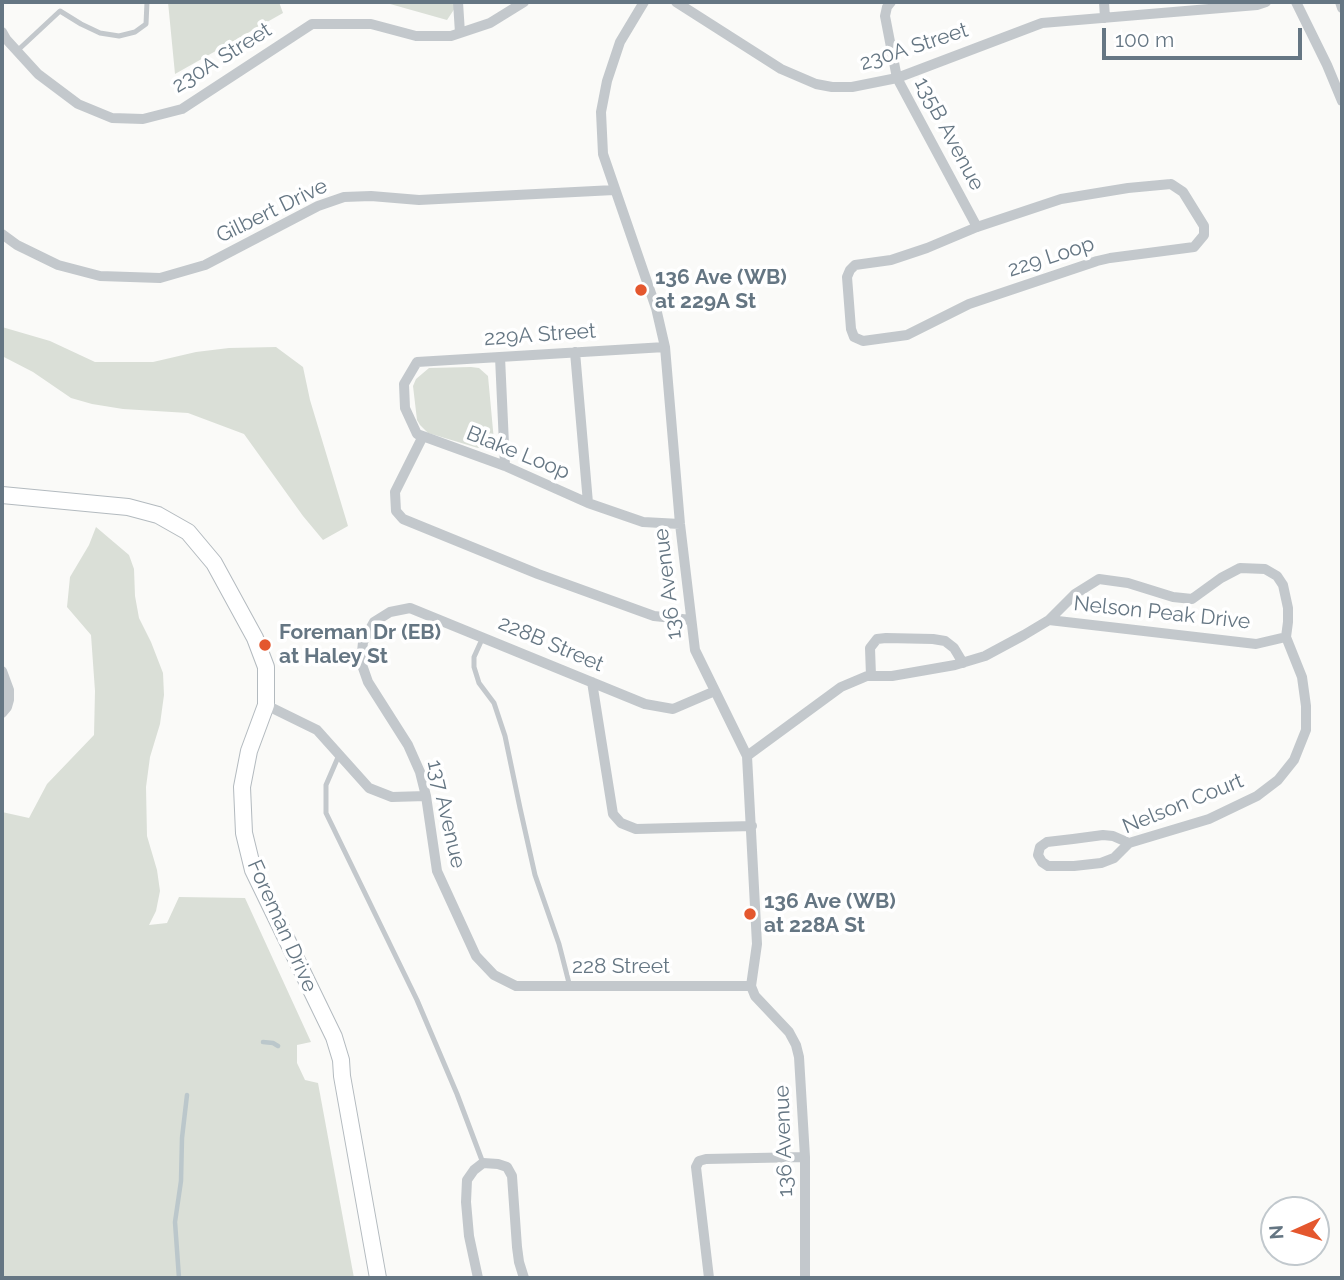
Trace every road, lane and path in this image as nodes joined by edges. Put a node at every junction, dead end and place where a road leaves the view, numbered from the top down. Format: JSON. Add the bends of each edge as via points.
{"nodes":[{"id":1,"x":57,"y":2,"type":"edge"},
{"id":2,"x":148,"y":2,"type":"edge"},
{"id":3,"x":457,"y":2,"type":"edge"},
{"id":4,"x":524,"y":2,"type":"edge"},
{"id":5,"x":644,"y":2,"type":"edge"},
{"id":6,"x":676,"y":2,"type":"edge"},
{"id":7,"x":891,"y":2,"type":"edge"},
{"id":8,"x":1104,"y":2,"type":"edge"},
{"id":9,"x":1266,"y":2,"type":"edge"},
{"id":10,"x":1296,"y":2,"type":"edge"},
{"id":11,"x":1340,"y":2,"type":"edge"},
{"id":12,"x":1342,"y":8,"type":"edge"},
{"id":13,"x":60,"y":11,"type":"junction"},
{"id":14,"x":1105,"y":18,"type":"junction"},
{"id":15,"x":2,"y":32,"type":"edge"},
{"id":16,"x":460,"y":33,"type":"junction"},
{"id":17,"x":17,"y":51,"type":"junction"},
{"id":18,"x":897,"y":78,"type":"junction"},
{"id":19,"x":1342,"y":101,"type":"edge"},
{"id":20,"x":614,"y":190,"type":"junction"},
{"id":21,"x":977,"y":227,"type":"junction"},
{"id":22,"x":2,"y":234,"type":"edge"},
{"id":23,"x":665,"y":347,"type":"junction"},
{"id":24,"x":575,"y":352,"type":"junction"},
{"id":25,"x":500,"y":357,"type":"junction"},
{"id":26,"x":423,"y":436,"type":"junction"},
{"id":27,"x":505,"y":466,"type":"junction"},
{"id":28,"x":2,"y":495,"type":"edge"},
{"id":29,"x":588,"y":503,"type":"junction"},
{"id":30,"x":680,"y":524,"type":"junction"},
{"id":31,"x":691,"y":620,"type":"junction"},
{"id":32,"x":1049,"y":620,"type":"junction"},
{"id":33,"x":374,"y":622,"type":"joint"},
{"id":34,"x":483,"y":637,"type":"junction"},
{"id":35,"x":1286,"y":637,"type":"junction"},
{"id":36,"x":963,"y":663,"type":"junction"},
{"id":37,"x":2,"y":671,"type":"edge"},
{"id":38,"x":871,"y":676,"type":"junction"},
{"id":39,"x":592,"y":682,"type":"junction"},
{"id":40,"x":715,"y":691,"type":"junction"},
{"id":41,"x":266,"y":705,"type":"junction"},
{"id":42,"x":2,"y":713,"type":"edge"},
{"id":43,"x":339,"y":755,"type":"junction"},
{"id":44,"x":747,"y":756,"type":"junction"},
{"id":45,"x":426,"y":796,"type":"junction"},
{"id":46,"x":752,"y":826,"type":"junction"},
{"id":47,"x":1129,"y":843,"type":"junction"},
{"id":48,"x":494,"y":975,"type":"joint"},
{"id":49,"x":570,"y":986,"type":"junction"},
{"id":50,"x":751,"y":986,"type":"junction"},
{"id":51,"x":806,"y":1157,"type":"junction"},
{"id":52,"x":483,"y":1163,"type":"junction"},
{"id":53,"x":378,"y":1278,"type":"edge"},
{"id":54,"x":478,"y":1278,"type":"edge"},
{"id":55,"x":524,"y":1278,"type":"edge"},
{"id":56,"x":709,"y":1278,"type":"edge"},
{"id":57,"x":806,"y":1278,"type":"edge"}],
"edges":[{"from":1,"to":13,"type":"lane"},
{"from":2,"to":13,"type":"lane","via":[[146,24],[119,36],[100,33]]},
{"from":3,"to":16,"type":"street"},
{"from":4,"to":16,"type":"street","name":"230A Street","via":[[490,23]]},
{"from":5,"to":20,"type":"street","name":"136 Avenue","via":[[620,42],[601,112],[603,154]]},
{"from":6,"to":18,"type":"street","name":"230A Street","via":[[781,69],[816,84],[852,87]]},
{"from":7,"to":18,"type":"street","name":"135B Avenue","via":[[885,16]]},
{"from":8,"to":14,"type":"street"},
{"from":9,"to":14,"type":"street","name":"230A Street"},
{"from":10,"to":19,"type":"street"},
{"from":11,"to":12,"type":"street"},
{"from":13,"to":17,"type":"lane"},
{"from":14,"to":18,"type":"street","name":"230A Street","via":[[1042,23]]},
{"from":15,"to":17,"type":"street","name":"230A Street"},
{"from":16,"to":17,"type":"street","name":"230A Street","via":[[416,36],[371,24],[312,24],[182,109],[143,118],[111,118],[78,104],[38,74]]},
{"from":18,"to":21,"type":"street","name":"135B Avenue"},
{"from":20,"to":22,"type":"street","name":"Gilbert Drive","via":[[418,200],[344,197],[205,265],[160,278],[107,277],[58,265]]},
{"from":20,"to":23,"type":"street","name":"136 Avenue"},
{"from":21,"to":21,"type":"street","name":"229 Loop","via":[[1061,199],[1171,184],[1183,192],[1204,226],[1204,235],[1194,247],[1110,258],[969,304],[907,335],[863,341],[854,337],[847,277],[855,265],[891,260]]},
{"from":23,"to":24,"type":"street","name":"229A Street"},
{"from":23,"to":30,"type":"street","name":"136 Avenue"},
{"from":24,"to":25,"type":"street","name":"229A Street"},
{"from":24,"to":29,"type":"street"},
{"from":25,"to":26,"type":"street","name":"229A Street","via":[[416,362],[404,384],[405,408],[417,434]]},
{"from":25,"to":27,"type":"street"},
{"from":26,"to":27,"type":"street","name":"Blake Loop"},
{"from":26,"to":31,"type":"street","via":[[395,492],[396,511],[403,519],[654,616]]},
{"from":27,"to":29,"type":"street","name":"Blake Loop"},
{"from":28,"to":41,"type":"street","name":"Foreman Drive","via":[[128,507],[158,515],[188,532],[214,563],[256,638],[266,667]]},
{"from":29,"to":30,"type":"street","name":"Blake Loop","via":[[643,522]]},
{"from":30,"to":31,"type":"street","name":"136 Avenue"},
{"from":31,"to":40,"type":"street","name":"136 Avenue","via":[[695,650]]},
{"from":32,"to":35,"type":"street","name":"Nelson Peak Drive","via":[[1256,644]]},
{"from":32,"to":35,"type":"street","name":"Nelson Peak Drive","via":[[1099,579],[1192,599],[1240,568],[1265,569],[1283,585],[1288,608]]},
{"from":32,"to":36,"type":"street","name":"Nelson Peak Drive","via":[[985,656]]},
{"from":33,"to":34,"type":"street","name":"228B Street","via":[[390,612],[410,608]]},
{"from":33,"to":45,"type":"street","name":"137 Avenue","via":[[363,642],[361,662],[368,682],[408,745]]},
{"from":34,"to":39,"type":"street","name":"228B Street"},
{"from":34,"to":49,"type":"lane","via":[[474,667],[479,683],[495,703],[505,736],[535,875]]},
{"from":35,"to":47,"type":"street","name":"Nelson Court","via":[[1306,706],[1306,730],[1294,760],[1258,796],[1209,818]]},
{"from":36,"to":38,"type":"street","name":"Nelson Peak Drive"},
{"from":36,"to":38,"type":"street","via":[[945,641],[877,639],[870,648]]},
{"from":37,"to":42,"type":"street","via":[[9,690]]},
{"from":38,"to":44,"type":"street","name":"Nelson Peak Drive","via":[[841,687]]},
{"from":39,"to":40,"type":"street","name":"228B Street","via":[[645,704],[673,709]]},
{"from":39,"to":46,"type":"street","via":[[613,814],[621,823],[636,829]]},
{"from":40,"to":44,"type":"street","name":"136 Avenue"},
{"from":41,"to":43,"type":"street","via":[[317,730]]},
{"from":41,"to":53,"type":"street","name":"Foreman Drive","via":[[242,787],[244,834],[253,870],[341,1060]]},
{"from":43,"to":45,"type":"street","via":[[369,788],[392,797]]},
{"from":43,"to":52,"type":"lane","via":[[326,785],[327,813],[417,1000]]},
{"from":44,"to":46,"type":"street","name":"136 Avenue"},
{"from":45,"to":48,"type":"street","name":"137 Avenue","via":[[437,871],[476,956]]},
{"from":46,"to":50,"type":"street","name":"136 Avenue","via":[[757,944]]},
{"from":47,"to":47,"type":"street","name":"Nelson Court","via":[[1101,863],[1048,866],[1038,855],[1047,842],[1060,840],[1102,835]]},
{"from":48,"to":49,"type":"street","name":"228 Street","via":[[516,986]]},
{"from":49,"to":50,"type":"street","name":"228 Street"},
{"from":50,"to":51,"type":"street","name":"136 Avenue","via":[[796,1045]]},
{"from":51,"to":56,"type":"street","via":[[699,1161],[696,1167]]},
{"from":51,"to":57,"type":"street","name":"136 Avenue"},
{"from":52,"to":54,"type":"street","via":[[467,1180],[466,1202]]},
{"from":52,"to":55,"type":"street","via":[[508,1167],[512,1176]]}]}
